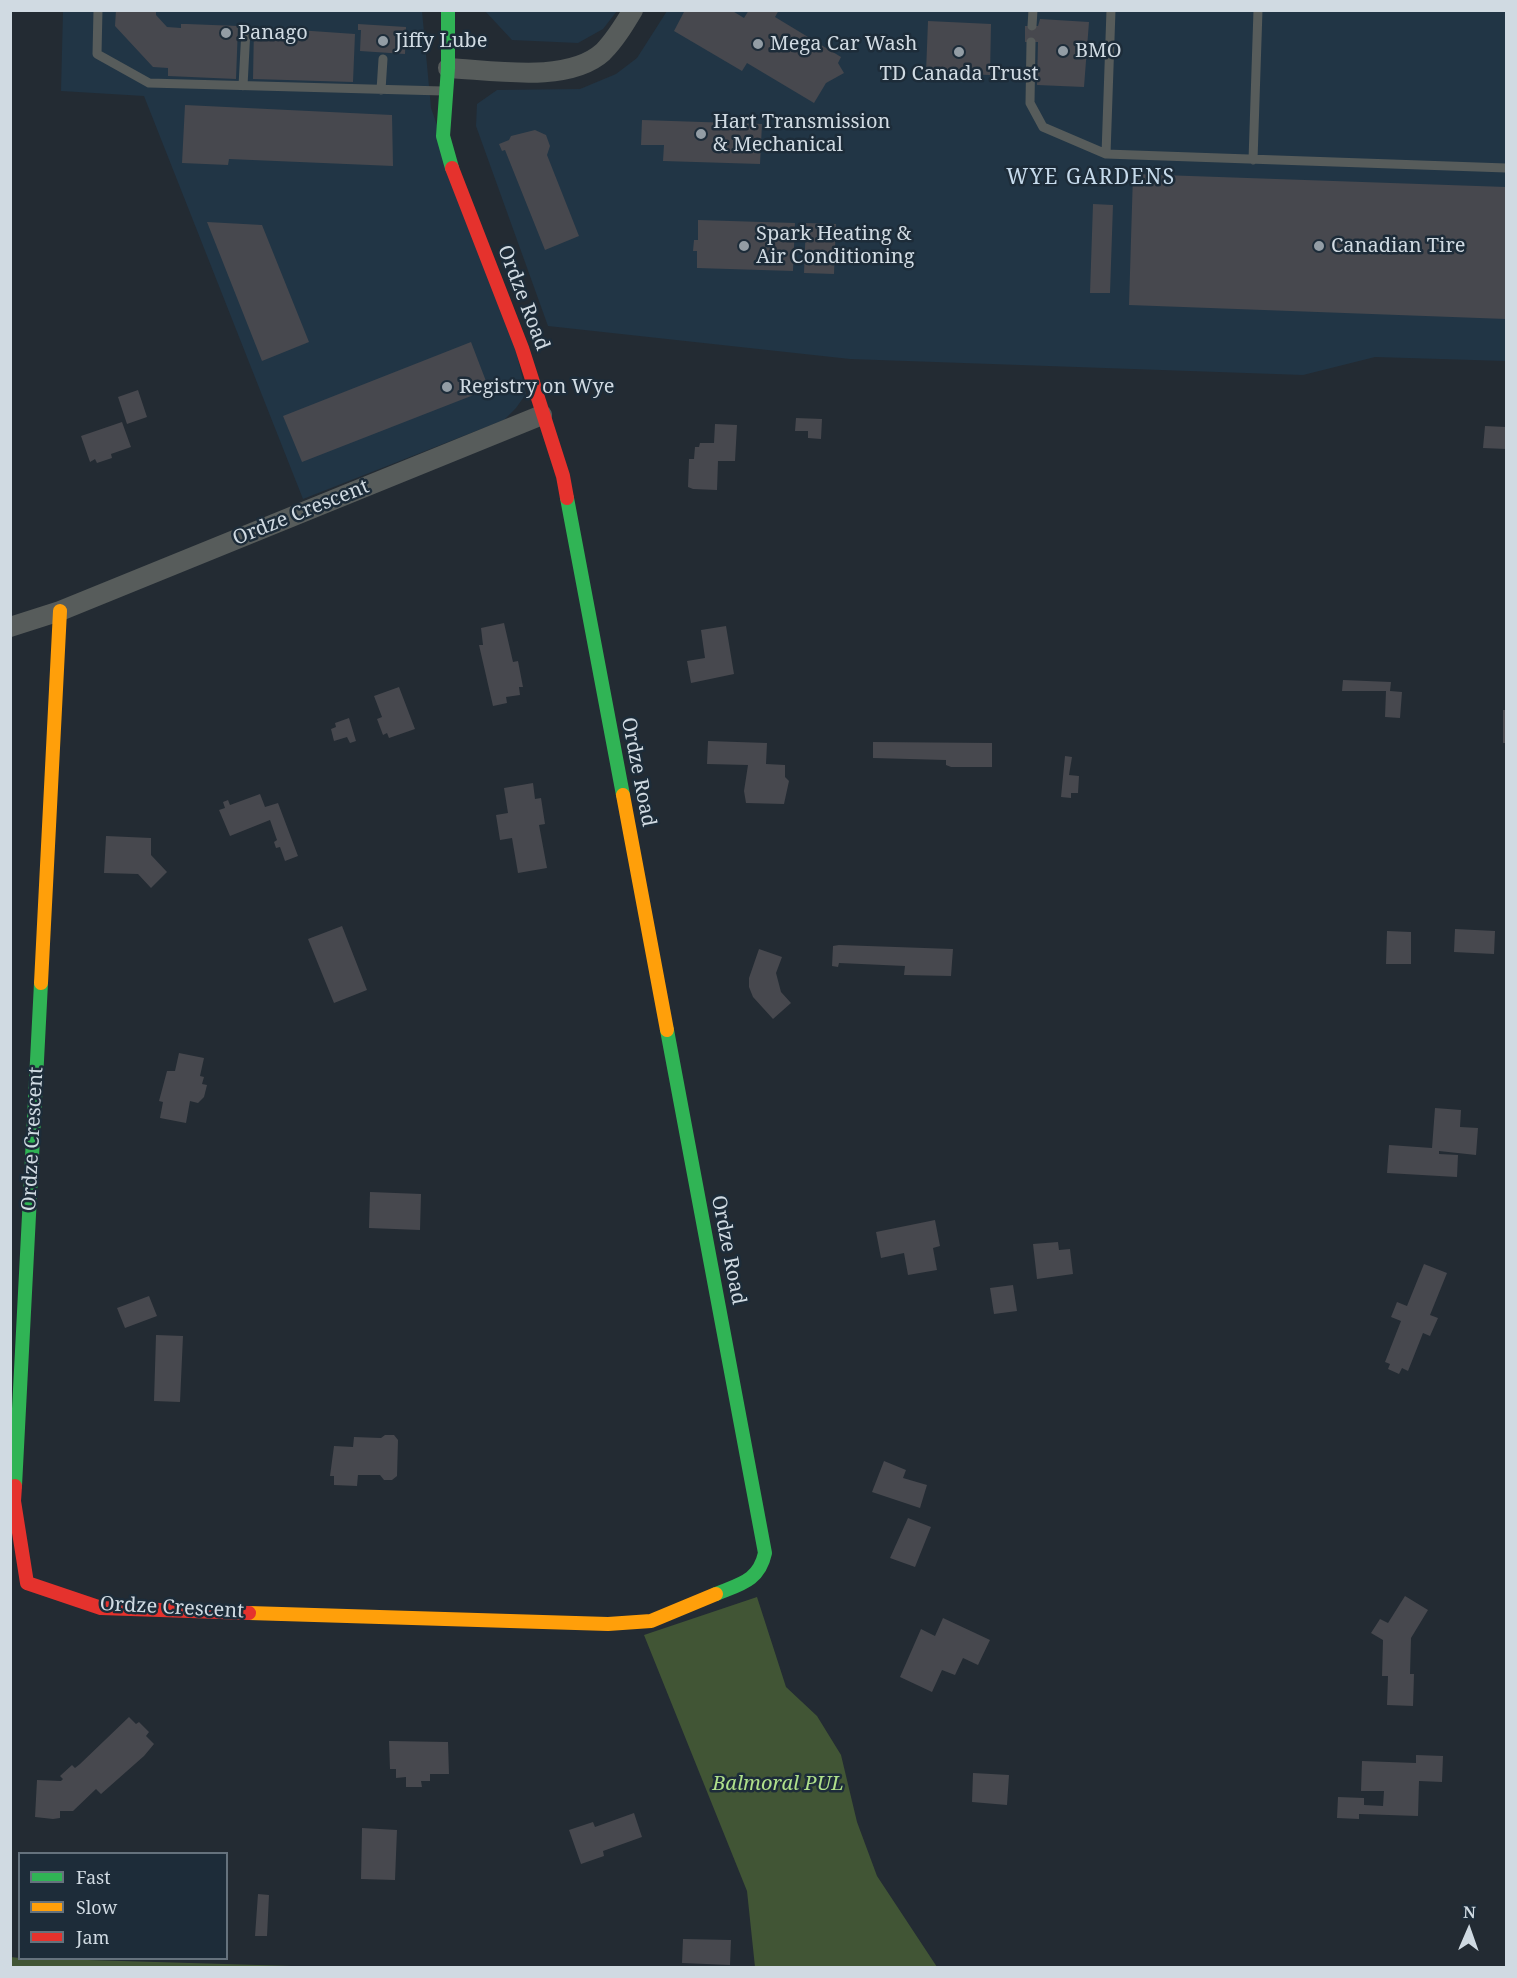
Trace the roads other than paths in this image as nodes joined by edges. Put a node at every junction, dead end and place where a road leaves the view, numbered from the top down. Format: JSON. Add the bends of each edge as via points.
{"nodes":[{"id":1,"x":98,"y":10,"type":"edge"},
{"id":2,"x":448,"y":10,"type":"edge"},
{"id":3,"x":633,"y":10,"type":"edge"},
{"id":4,"x":1033,"y":10,"type":"edge"},
{"id":5,"x":1111,"y":10,"type":"edge"},
{"id":6,"x":1258,"y":10,"type":"edge"},
{"id":7,"x":1032,"y":26,"type":"dead end"},
{"id":8,"x":246,"y":29,"type":"dead end"},
{"id":9,"x":1031,"y":42,"type":"dead end"},
{"id":10,"x":383,"y":59,"type":"dead end"},
{"id":11,"x":448,"y":68,"type":"junction"},
{"id":12,"x":243,"y":86,"type":"junction"},
{"id":13,"x":381,"y":90,"type":"junction"},
{"id":14,"x":447,"y":92,"type":"junction"},
{"id":15,"x":1106,"y":154,"type":"junction"},
{"id":16,"x":1253,"y":160,"type":"junction"},
{"id":17,"x":1506,"y":168,"type":"edge"},
{"id":18,"x":542,"y":415,"type":"junction"},
{"id":19,"x":60,"y":610,"type":"junction"},
{"id":20,"x":10,"y":627,"type":"edge"},
{"id":21,"x":765,"y":1553,"type":"joint"}],
"edges":[{"from":1,"to":12,"type":"lane","via":[[97,54],[149,83]]},
{"from":2,"to":11,"type":"street","name":"Ordze Road"},
{"from":3,"to":11,"type":"street","via":[[601,54],[576,67],[551,73]]},
{"from":4,"to":7,"type":"lane"},
{"from":5,"to":15,"type":"lane"},
{"from":6,"to":16,"type":"lane"},
{"from":8,"to":12,"type":"lane"},
{"from":9,"to":15,"type":"lane","via":[[1030,103],[1043,127]]},
{"from":10,"to":13,"type":"lane"},
{"from":11,"to":14,"type":"street","name":"Ordze Road"},
{"from":12,"to":13,"type":"lane"},
{"from":13,"to":14,"type":"lane"},
{"from":14,"to":18,"type":"street","name":"Ordze Road","via":[[443,136],[450,164],[522,348]]},
{"from":15,"to":16,"type":"lane"},
{"from":16,"to":17,"type":"lane"},
{"from":18,"to":19,"type":"street","name":"Ordze Crescent"},
{"from":18,"to":21,"type":"street","name":"Ordze Road","via":[[563,476]]},
{"from":19,"to":20,"type":"street","name":"Ordze Crescent"},
{"from":19,"to":21,"type":"street","name":"Ordze Crescent","via":[[14,1501],[27,1583],[101,1608],[608,1624],[651,1622],[722,1593],[751,1579],[762,1568]]}]}
